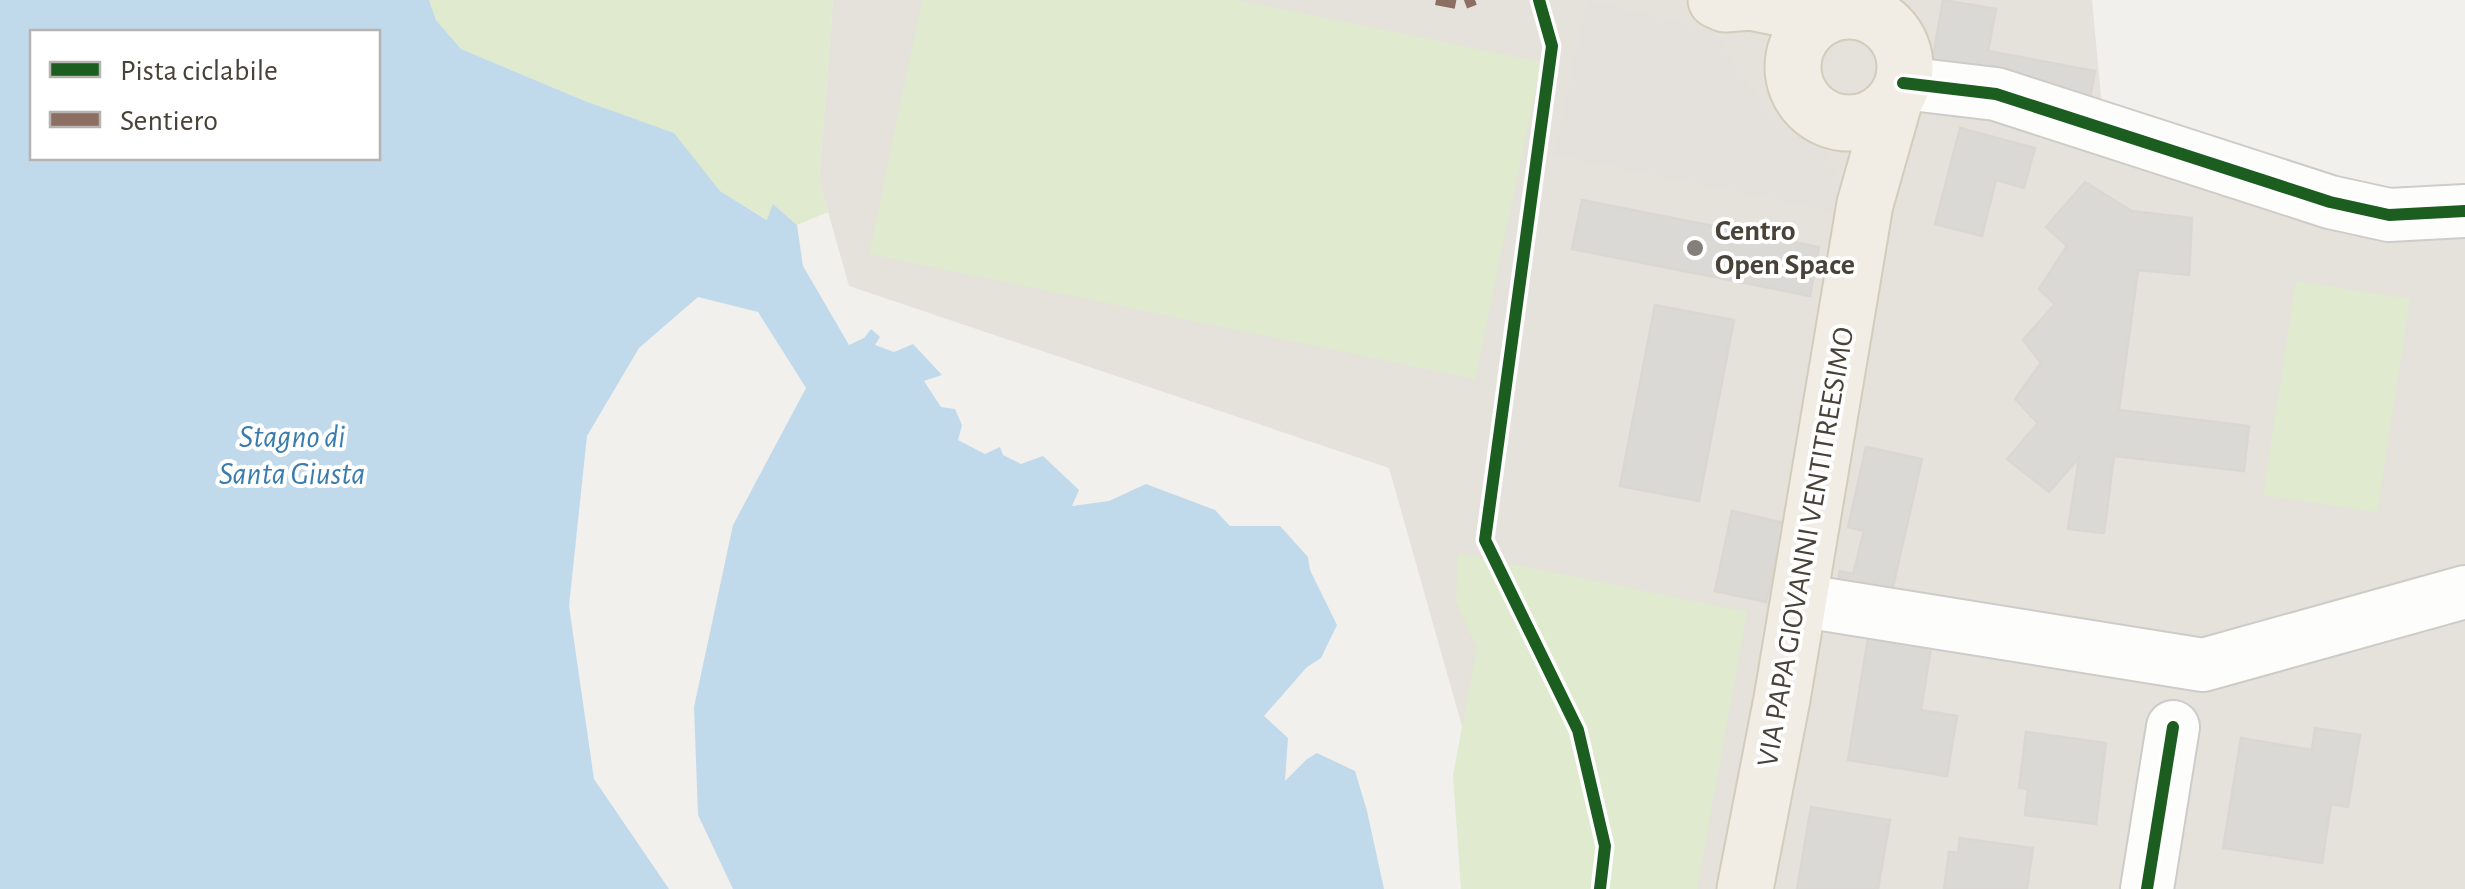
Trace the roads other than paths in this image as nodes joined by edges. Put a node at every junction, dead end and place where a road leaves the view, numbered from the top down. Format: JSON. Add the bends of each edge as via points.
{"nodes":[{"id":1,"x":1720,"y":2,"type":"edge"},
{"id":2,"x":1824,"y":17,"type":"junction"},
{"id":3,"x":1896,"y":42,"type":"edge"},
{"id":4,"x":1795,"y":83,"type":"junction"},
{"id":5,"x":1838,"y":122,"type":"junction"},
{"id":6,"x":1864,"y":204,"type":"junction"},
{"id":7,"x":2465,"y":211,"type":"edge"},
{"id":8,"x":2465,"y":592,"type":"edge"},
{"id":9,"x":1798,"y":600,"type":"junction"},
{"id":10,"x":2173,"y":727,"type":"dead end"},
{"id":11,"x":1746,"y":889,"type":"edge"},
{"id":12,"x":2147,"y":889,"type":"edge"}],
"edges":[{"from":1,"to":2,"type":"main road"},
{"from":1,"to":4,"type":"main road"},
{"from":2,"to":3,"type":"main road","via":[[1857,11]]},
{"from":2,"to":4,"type":"main road","via":[[1797,44]]},
{"from":3,"to":5,"type":"main road","via":[[1885,111],[1863,122]]},
{"from":3,"to":6,"type":"main road","name":"VIA PAPA GIOVANNI VENTITREESIMO"},
{"from":3,"to":7,"type":"street","via":[[1996,94],[2330,202],[2389,215]]},
{"from":4,"to":5,"type":"main road","via":[[1811,109]]},
{"from":5,"to":6,"type":"main road","name":"VIA PAPA GIOVANNI VENTITREESIMO"},
{"from":6,"to":9,"type":"main road","name":"VIA PAPA GIOVANNI VENTITREESIMO"},
{"from":8,"to":9,"type":"street","via":[[2202,665]]},
{"from":9,"to":11,"type":"main road","name":"VIA PAPA GIOVANNI VENTITREESIMO"},
{"from":10,"to":12,"type":"street"}]}
